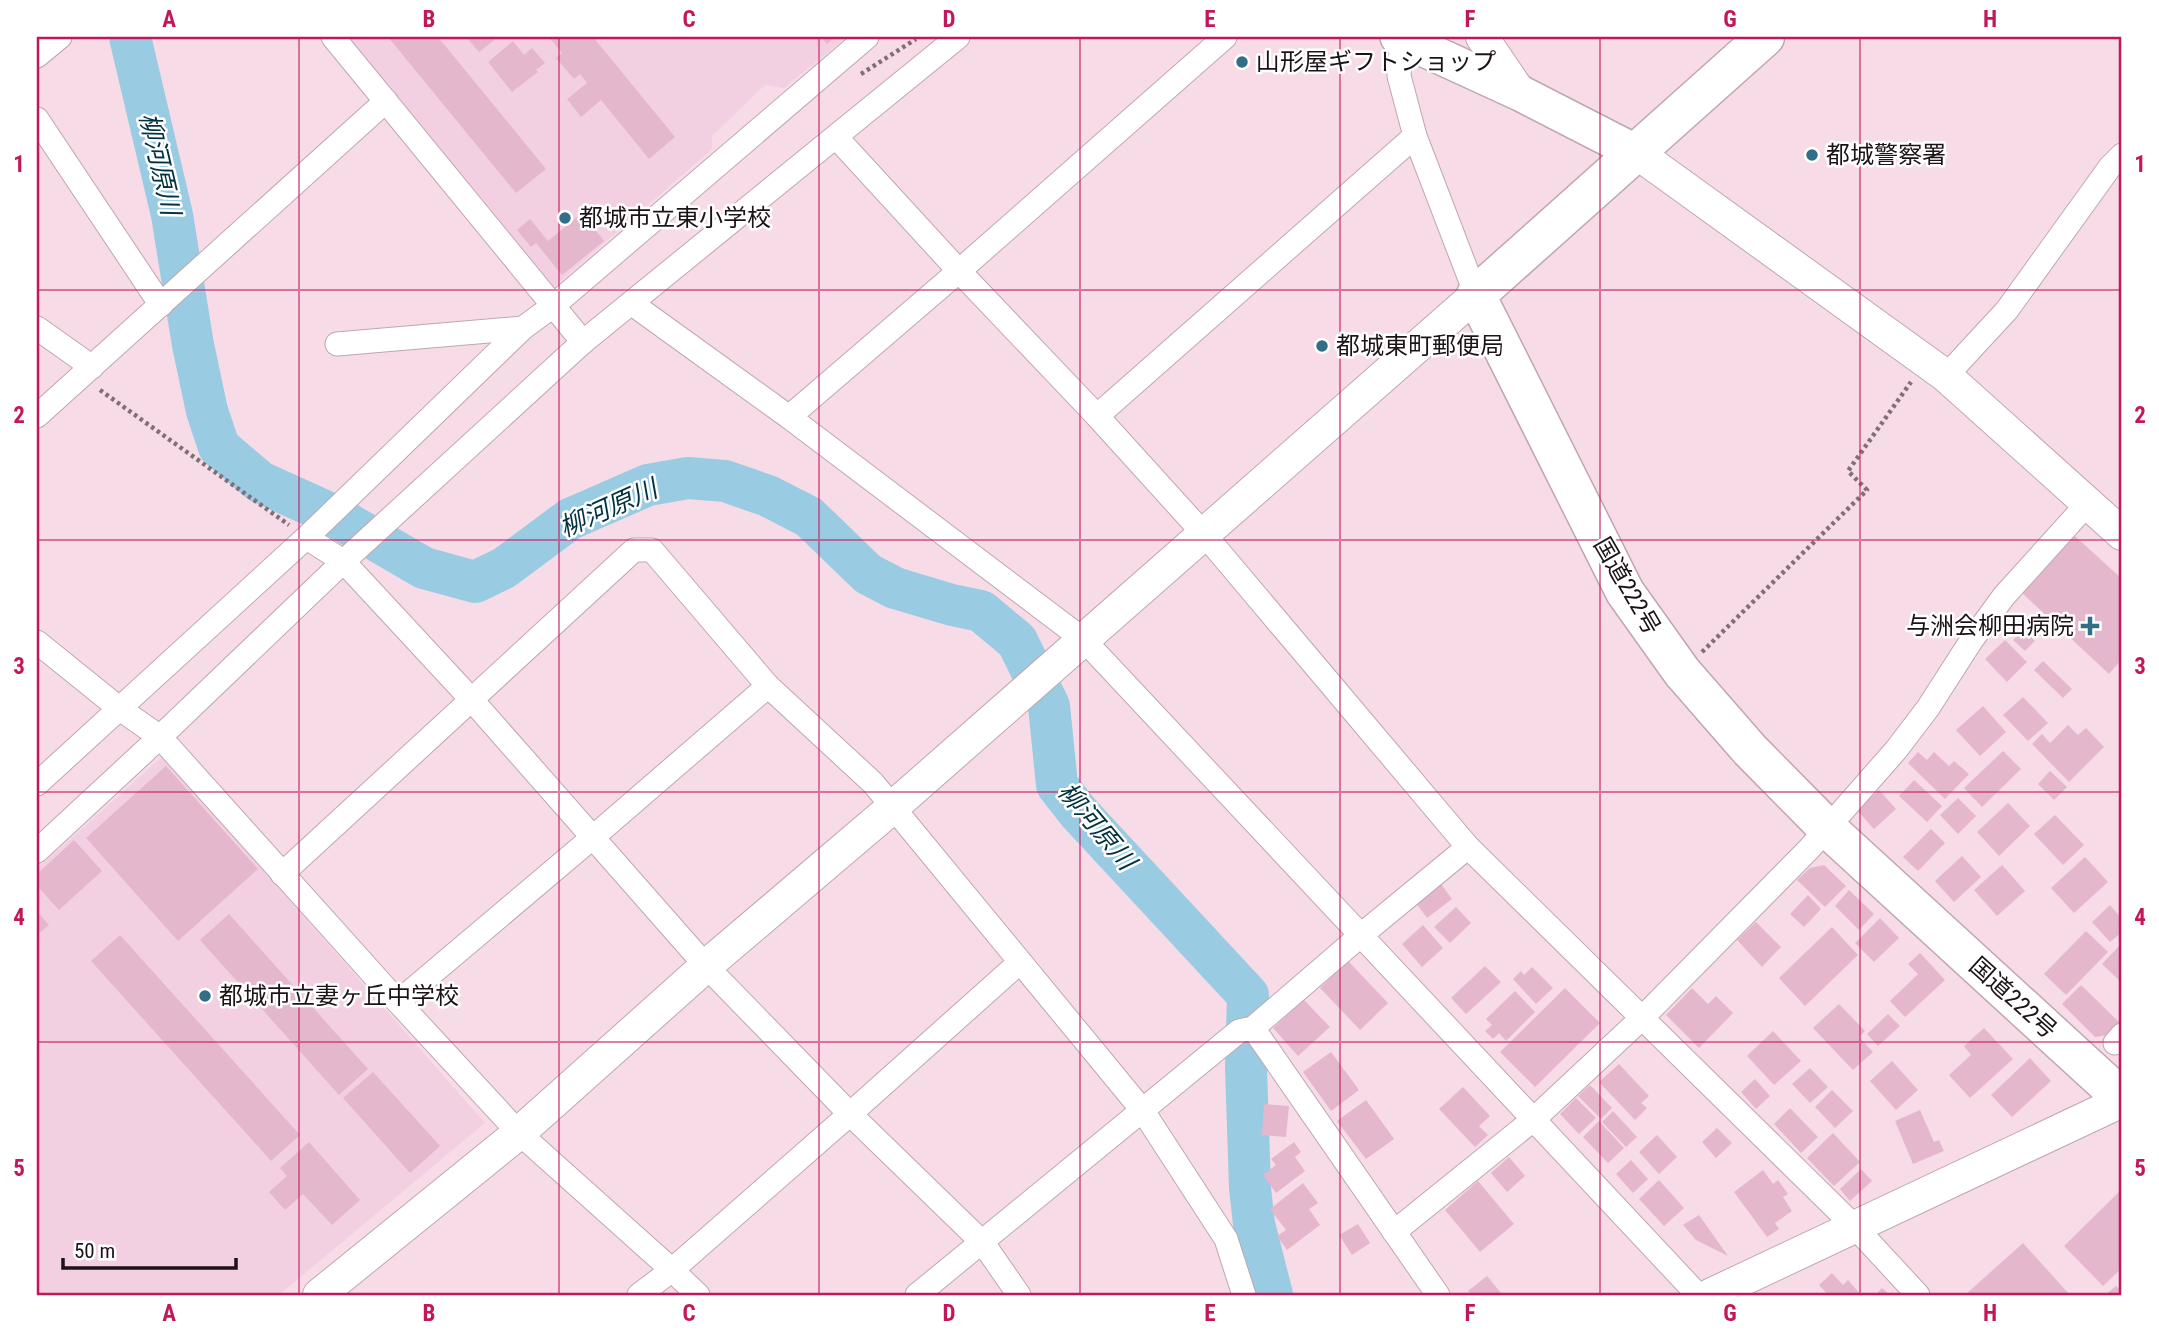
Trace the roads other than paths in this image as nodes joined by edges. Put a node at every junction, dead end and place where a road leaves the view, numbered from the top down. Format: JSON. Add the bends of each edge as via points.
{"nodes":[{"id":1,"x":60,"y":37,"type":"edge"},
{"id":2,"x":333,"y":37,"type":"edge"},
{"id":3,"x":867,"y":37,"type":"edge"},
{"id":4,"x":958,"y":37,"type":"edge"},
{"id":5,"x":1225,"y":37,"type":"edge"},
{"id":6,"x":1482,"y":37,"type":"edge"},
{"id":7,"x":1765,"y":37,"type":"edge"},
{"id":8,"x":1400,"y":38,"type":"edge"},
{"id":9,"x":37,"y":56,"type":"edge"},
{"id":10,"x":1520,"y":93,"type":"junction"},
{"id":11,"x":386,"y":101,"type":"junction"},
{"id":12,"x":37,"y":120,"type":"edge"},
{"id":13,"x":1415,"y":136,"type":"junction"},
{"id":14,"x":836,"y":137,"type":"junction"},
{"id":15,"x":1637,"y":153,"type":"junction"},
{"id":16,"x":2122,"y":155,"type":"edge"},
{"id":17,"x":959,"y":271,"type":"junction"},
{"id":18,"x":1476,"y":295,"type":"junction"},
{"id":19,"x":631,"y":303,"type":"junction"},
{"id":20,"x":161,"y":305,"type":"junction"},
{"id":21,"x":553,"y":306,"type":"junction"},
{"id":22,"x":37,"y":328,"type":"edge"},
{"id":23,"x":523,"y":328,"type":"junction"},
{"id":24,"x":583,"y":342,"type":"junction"},
{"id":25,"x":337,"y":344,"type":"dead end"},
{"id":26,"x":1936,"y":368,"type":"junction"},
{"id":27,"x":87,"y":372,"type":"junction"},
{"id":28,"x":37,"y":416,"type":"edge"},
{"id":29,"x":1097,"y":416,"type":"junction"},
{"id":30,"x":789,"y":417,"type":"junction"},
{"id":31,"x":2088,"y":503,"type":"junction"},
{"id":32,"x":2121,"y":530,"type":"edge"},
{"id":33,"x":1204,"y":534,"type":"junction"},
{"id":34,"x":308,"y":537,"type":"junction"},
{"id":35,"x":344,"y":561,"type":"junction"},
{"id":36,"x":37,"y":642,"type":"edge"},
{"id":37,"x":1073,"y":650,"type":"junction"},
{"id":38,"x":768,"y":686,"type":"junction"},
{"id":39,"x":471,"y":699,"type":"junction"},
{"id":40,"x":120,"y":709,"type":"junction"},
{"id":41,"x":160,"y":737,"type":"junction"},
{"id":42,"x":37,"y":784,"type":"edge"},
{"id":43,"x":893,"y":807,"type":"junction"},
{"id":44,"x":1826,"y":828,"type":"junction"},
{"id":45,"x":592,"y":838,"type":"junction"},
{"id":46,"x":1468,"y":847,"type":"junction"},
{"id":47,"x":37,"y":851,"type":"edge"},
{"id":48,"x":282,"y":874,"type":"junction"},
{"id":49,"x":1360,"y":936,"type":"junction"},
{"id":50,"x":1020,"y":962,"type":"junction"},
{"id":51,"x":706,"y":965,"type":"junction"},
{"id":52,"x":398,"y":1002,"type":"junction"},
{"id":53,"x":1643,"y":1017,"type":"junction"},
{"id":54,"x":1246,"y":1029,"type":"junction"},
{"id":55,"x":2122,"y":1100,"type":"edge"},
{"id":56,"x":1143,"y":1111,"type":"junction"},
{"id":57,"x":850,"y":1114,"type":"junction"},
{"id":58,"x":1534,"y":1119,"type":"junction"},
{"id":59,"x":519,"y":1133,"type":"junction"},
{"id":60,"x":1856,"y":1228,"type":"junction"},
{"id":61,"x":1394,"y":1232,"type":"junction"},
{"id":62,"x":982,"y":1243,"type":"junction"},
{"id":63,"x":672,"y":1270,"type":"junction"},
{"id":64,"x":319,"y":1295,"type":"edge"},
{"id":65,"x":639,"y":1295,"type":"edge"},
{"id":66,"x":698,"y":1295,"type":"edge"},
{"id":67,"x":917,"y":1295,"type":"edge"},
{"id":68,"x":1019,"y":1295,"type":"edge"},
{"id":69,"x":1244,"y":1295,"type":"edge"},
{"id":70,"x":1438,"y":1295,"type":"edge"},
{"id":71,"x":1698,"y":1295,"type":"edge"},
{"id":72,"x":1710,"y":1295,"type":"edge"},
{"id":73,"x":1917,"y":1295,"type":"edge"}],
"edges":[{"from":1,"to":9,"type":"street"},
{"from":2,"to":11,"type":"street"},
{"from":3,"to":21,"type":"street"},
{"from":4,"to":14,"type":"street"},
{"from":5,"to":17,"type":"street"},
{"from":6,"to":10,"type":"street"},
{"from":7,"to":15,"type":"highway"},
{"from":8,"to":10,"type":"main road"},
{"from":8,"to":13,"type":"street","via":[[1399,76]]},
{"from":10,"to":15,"type":"main road"},
{"from":11,"to":20,"type":"street"},
{"from":11,"to":21,"type":"street"},
{"from":12,"to":20,"type":"street"},
{"from":13,"to":18,"type":"street"},
{"from":13,"to":29,"type":"street"},
{"from":14,"to":17,"type":"street"},
{"from":14,"to":19,"type":"street"},
{"from":15,"to":18,"type":"highway"},
{"from":15,"to":26,"type":"street"},
{"from":16,"to":26,"type":"street","via":[[2007,310]]},
{"from":17,"to":29,"type":"street"},
{"from":17,"to":30,"type":"street"},
{"from":18,"to":33,"type":"street"},
{"from":18,"to":44,"type":"highway","name":"国道222号","via":[[1625,592],[1682,672]]},
{"from":19,"to":24,"type":"street"},
{"from":19,"to":30,"type":"street"},
{"from":20,"to":27,"type":"street"},
{"from":21,"to":23,"type":"street"},
{"from":21,"to":24,"type":"street"},
{"from":22,"to":27,"type":"street"},
{"from":23,"to":25,"type":"street"},
{"from":23,"to":34,"type":"street"},
{"from":24,"to":35,"type":"street"},
{"from":26,"to":31,"type":"street"},
{"from":27,"to":28,"type":"street"},
{"from":29,"to":33,"type":"street"},
{"from":30,"to":37,"type":"street"},
{"from":31,"to":32,"type":"street"},
{"from":31,"to":44,"type":"street","via":[[2004,596],[1896,750]]},
{"from":33,"to":37,"type":"street"},
{"from":33,"to":46,"type":"street"},
{"from":34,"to":35,"type":"street"},
{"from":34,"to":40,"type":"street"},
{"from":35,"to":39,"type":"street"},
{"from":35,"to":41,"type":"street"},
{"from":36,"to":40,"type":"street"},
{"from":37,"to":43,"type":"street"},
{"from":37,"to":49,"type":"street"},
{"from":38,"to":39,"type":"street","via":[[652,550],[634,550]]},
{"from":38,"to":43,"type":"street"},
{"from":38,"to":45,"type":"street"},
{"from":39,"to":45,"type":"street"},
{"from":39,"to":48,"type":"street"},
{"from":40,"to":41,"type":"street"},
{"from":40,"to":42,"type":"street"},
{"from":41,"to":47,"type":"street"},
{"from":41,"to":48,"type":"street"},
{"from":43,"to":50,"type":"street"},
{"from":43,"to":51,"type":"street"},
{"from":44,"to":53,"type":"street"},
{"from":44,"to":55,"type":"highway","name":"国道222号"},
{"from":45,"to":51,"type":"street"},
{"from":45,"to":52,"type":"street"},
{"from":46,"to":49,"type":"street"},
{"from":46,"to":53,"type":"street"},
{"from":48,"to":52,"type":"street"},
{"from":49,"to":54,"type":"street"},
{"from":49,"to":58,"type":"street"},
{"from":50,"to":56,"type":"street"},
{"from":50,"to":57,"type":"street"},
{"from":51,"to":57,"type":"street"},
{"from":51,"to":59,"type":"street"},
{"from":52,"to":59,"type":"street"},
{"from":53,"to":58,"type":"street"},
{"from":53,"to":60,"type":"street"},
{"from":54,"to":56,"type":"street"},
{"from":54,"to":61,"type":"street"},
{"from":55,"to":60,"type":"street"},
{"from":56,"to":62,"type":"street"},
{"from":56,"to":69,"type":"street","via":[[1226,1239]]},
{"from":57,"to":62,"type":"street"},
{"from":57,"to":63,"type":"street"},
{"from":58,"to":61,"type":"street"},
{"from":58,"to":71,"type":"street"},
{"from":59,"to":63,"type":"street"},
{"from":59,"to":64,"type":"street"},
{"from":60,"to":72,"type":"street"},
{"from":60,"to":73,"type":"street"},
{"from":61,"to":70,"type":"street"},
{"from":62,"to":67,"type":"street"},
{"from":62,"to":68,"type":"street"},
{"from":63,"to":65,"type":"street"},
{"from":63,"to":66,"type":"street"}]}
